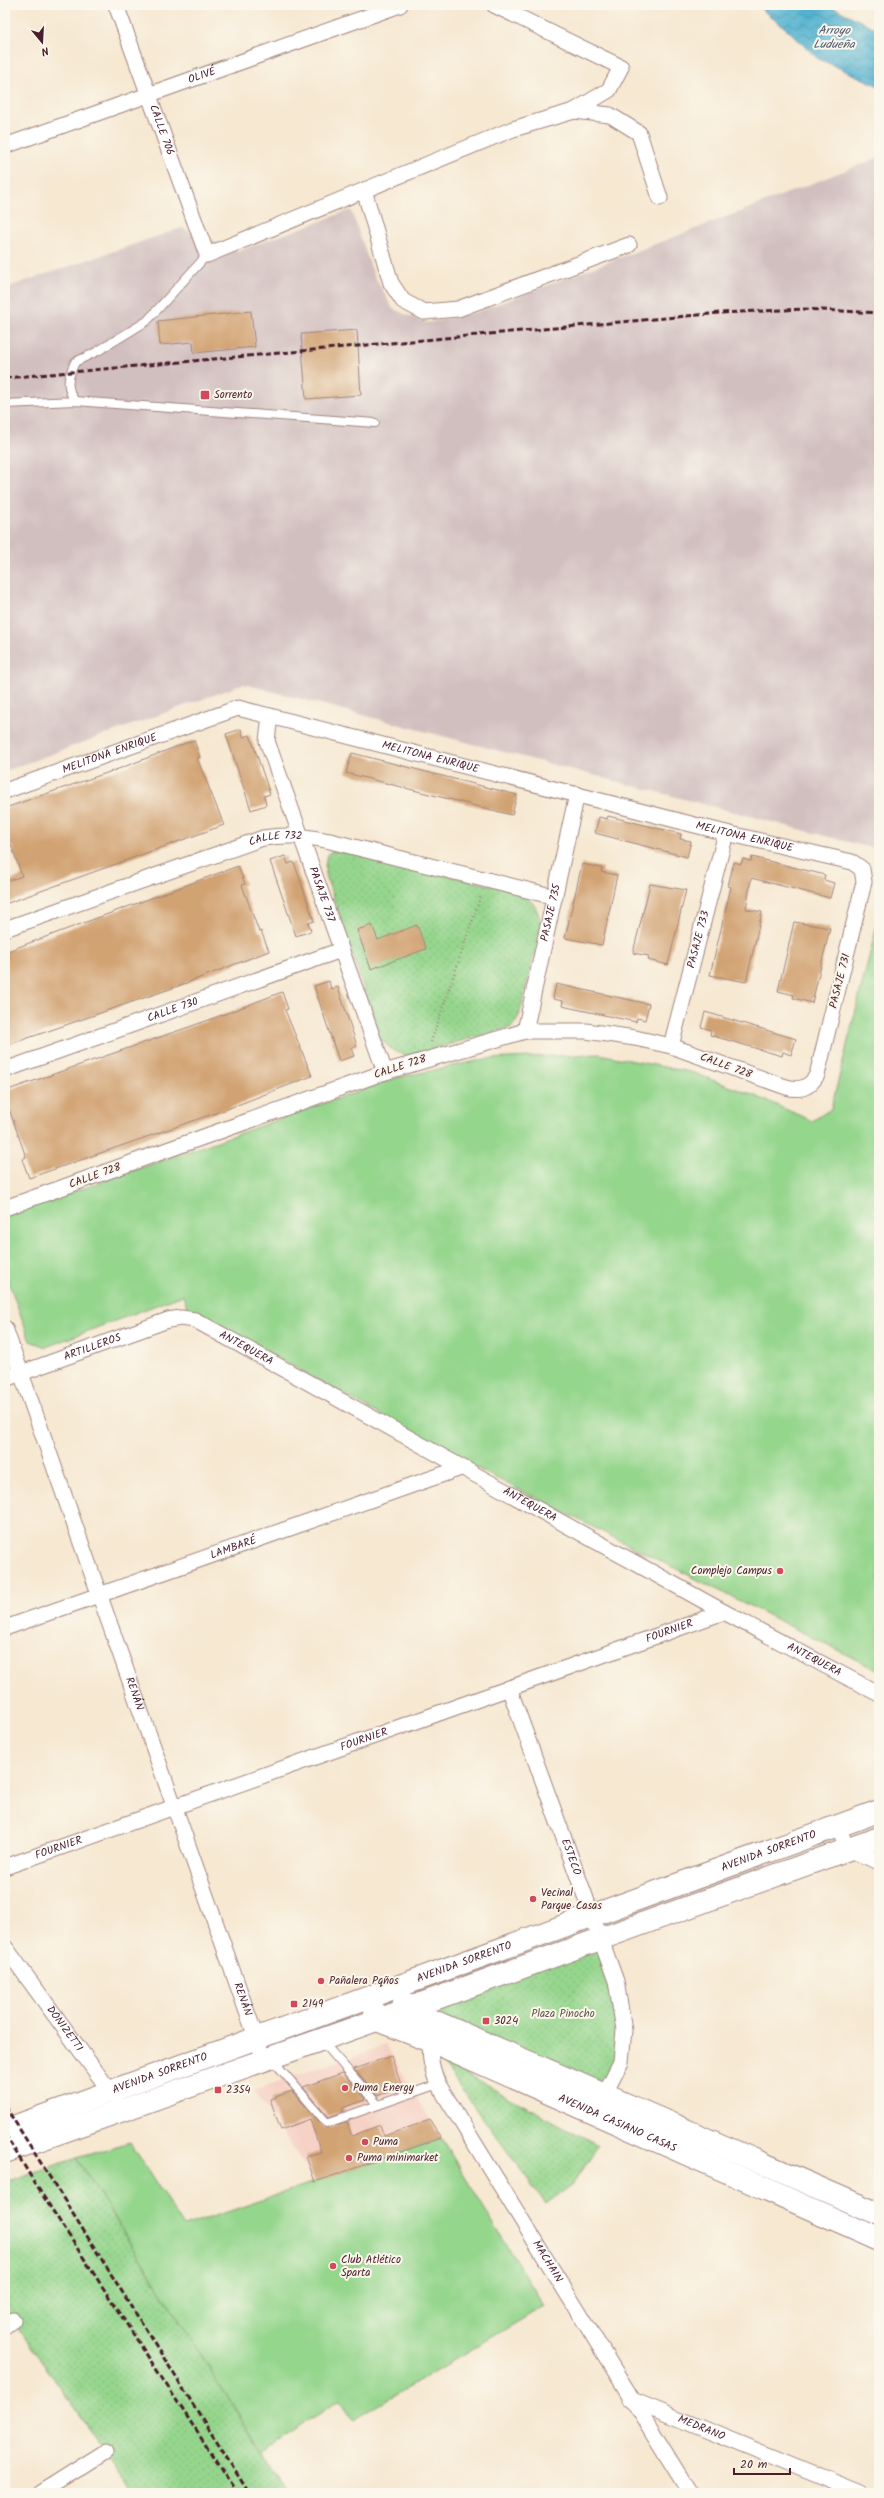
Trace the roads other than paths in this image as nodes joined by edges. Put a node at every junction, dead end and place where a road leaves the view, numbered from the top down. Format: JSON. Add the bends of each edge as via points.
{"nodes":[{"id":1,"x":116,"y":5,"type":"edge"},
{"id":2,"x":400,"y":5,"type":"edge"},
{"id":3,"x":494,"y":5,"type":"edge"},
{"id":4,"x":149,"y":96,"type":"junction"},
{"id":5,"x":574,"y":111,"type":"junction"},
{"id":6,"x":5,"y":146,"type":"edge"},
{"id":7,"x":364,"y":190,"type":"junction"},
{"id":8,"x":660,"y":198,"type":"dead end"},
{"id":9,"x":629,"y":245,"type":"dead end"},
{"id":10,"x":207,"y":255,"type":"junction"},
{"id":11,"x":75,"y":401,"type":"junction"},
{"id":12,"x":5,"y":404,"type":"edge"},
{"id":13,"x":374,"y":423,"type":"dead end"},
{"id":14,"x":270,"y":716,"type":"junction"},
{"id":15,"x":5,"y":791,"type":"edge"},
{"id":16,"x":577,"y":794,"type":"junction"},
{"id":17,"x":726,"y":833,"type":"junction"},
{"id":18,"x":299,"y":834,"type":"junction"},
{"id":19,"x":862,"y":869,"type":"joint"},
{"id":20,"x":554,"y":897,"type":"junction"},
{"id":21,"x":5,"y":930,"type":"edge"},
{"id":22,"x":341,"y":950,"type":"junction"},
{"id":23,"x":526,"y":1031,"type":"junction"},
{"id":24,"x":671,"y":1046,"type":"junction"},
{"id":25,"x":5,"y":1070,"type":"edge"},
{"id":26,"x":385,"y":1072,"type":"junction"},
{"id":27,"x":806,"y":1088,"type":"joint"},
{"id":28,"x":5,"y":1208,"type":"edge"},
{"id":29,"x":181,"y":1318,"type":"joint"},
{"id":30,"x":5,"y":1328,"type":"edge"},
{"id":31,"x":21,"y":1373,"type":"junction"},
{"id":32,"x":5,"y":1379,"type":"edge"},
{"id":33,"x":461,"y":1468,"type":"junction"},
{"id":34,"x":99,"y":1595,"type":"junction"},
{"id":35,"x":724,"y":1612,"type":"junction"},
{"id":36,"x":5,"y":1628,"type":"edge"},
{"id":37,"x":509,"y":1688,"type":"junction"},
{"id":38,"x":879,"y":1694,"type":"edge"},
{"id":39,"x":174,"y":1807,"type":"junction"},
{"id":40,"x":879,"y":1811,"type":"edge"},
{"id":41,"x":838,"y":1826,"type":"junction"},
{"id":42,"x":879,"y":1838,"type":"edge"},
{"id":43,"x":848,"y":1849,"type":"junction"},
{"id":44,"x":879,"y":1862,"type":"edge"},
{"id":45,"x":5,"y":1867,"type":"edge"},
{"id":46,"x":592,"y":1916,"type":"junction"},
{"id":47,"x":600,"y":1939,"type":"junction"},
{"id":48,"x":5,"y":1947,"type":"edge"},
{"id":49,"x":398,"y":1987,"type":"junction"},
{"id":50,"x":369,"y":1997,"type":"junction"},
{"id":51,"x":406,"y":2009,"type":"junction"},
{"id":52,"x":377,"y":2020,"type":"junction"},
{"id":53,"x":434,"y":2032,"type":"junction"},
{"id":54,"x":256,"y":2038,"type":"junction"},
{"id":55,"x":321,"y":2040,"type":"junction"},
{"id":56,"x":267,"y":2059,"type":"junction"},
{"id":57,"x":438,"y":2084,"type":"junction"},
{"id":58,"x":110,"y":2092,"type":"junction"},
{"id":59,"x":604,"y":2095,"type":"junction"},
{"id":60,"x":378,"y":2105,"type":"junction"},
{"id":61,"x":124,"y":2110,"type":"junction"},
{"id":62,"x":5,"y":2130,"type":"edge"},
{"id":63,"x":5,"y":2152,"type":"edge"},
{"id":64,"x":879,"y":2214,"type":"edge"},
{"id":65,"x":879,"y":2239,"type":"edge"},
{"id":66,"x":630,"y":2399,"type":"junction"},
{"id":67,"x":105,"y":2452,"type":"dead end"},
{"id":68,"x":40,"y":2493,"type":"edge"},
{"id":69,"x":690,"y":2493,"type":"edge"},
{"id":70,"x":861,"y":2493,"type":"edge"}],
"edges":[{"from":1,"to":4,"type":"street","name":"CALLE 706"},
{"from":2,"to":4,"type":"street","name":"OLIVÉ"},
{"from":3,"to":5,"type":"street","via":[[621,67],[609,90]]},
{"from":4,"to":6,"type":"street","name":"OLIVÉ"},
{"from":4,"to":10,"type":"street","name":"CALLE 706"},
{"from":5,"to":7,"type":"street","via":[[513,129]]},
{"from":5,"to":8,"type":"street","via":[[610,115],[639,133]]},
{"from":7,"to":9,"type":"street","via":[[391,283],[403,301],[424,312],[458,309]]},
{"from":7,"to":10,"type":"street"},
{"from":10,"to":11,"type":"lane","via":[[147,321],[75,362],[67,382],[69,393]]},
{"from":11,"to":12,"type":"lane"},
{"from":11,"to":13,"type":"lane"},
{"from":14,"to":15,"type":"street","name":"MELITONA ENRIQUE","via":[[238,708]]},
{"from":14,"to":16,"type":"street","name":"MELITONA ENRIQUE"},
{"from":14,"to":18,"type":"street","name":"PASAJE 737","via":[[266,741]]},
{"from":16,"to":17,"type":"street","name":"MELITONA ENRIQUE"},
{"from":16,"to":20,"type":"street","name":"PASAJE 735"},
{"from":17,"to":19,"type":"street","name":"MELITONA ENRIQUE","via":[[852,862]]},
{"from":17,"to":24,"type":"street","name":"PASAJE 733"},
{"from":18,"to":20,"type":"street","name":"CALLE 732"},
{"from":18,"to":21,"type":"street","name":"CALLE 732","via":[[263,838]]},
{"from":18,"to":22,"type":"street","name":"PASAJE 737"},
{"from":19,"to":27,"type":"street","name":"PASAJE 731","via":[[864,882],[817,1075]]},
{"from":20,"to":23,"type":"street","name":"PASAJE 735"},
{"from":22,"to":25,"type":"street","name":"CALLE 730"},
{"from":22,"to":26,"type":"street","name":"PASAJE 737"},
{"from":23,"to":24,"type":"street","name":"CALLE 728","via":[[586,1030]]},
{"from":23,"to":26,"type":"street","name":"CALLE 728"},
{"from":24,"to":27,"type":"street","name":"CALLE 728","via":[[786,1087],[796,1090]]},
{"from":26,"to":28,"type":"street","name":"CALLE 728"},
{"from":29,"to":31,"type":"street","name":"ARTILLEROS","via":[[168,1320]]},
{"from":29,"to":33,"type":"street","name":"ANTEQUERA","via":[[195,1320]]},
{"from":30,"to":31,"type":"street","name":"RENÁN"},
{"from":31,"to":32,"type":"street","name":"ARTILLEROS"},
{"from":31,"to":34,"type":"street","name":"RENÁN"},
{"from":33,"to":34,"type":"street","name":"LAMBARÉ"},
{"from":33,"to":35,"type":"street","name":"ANTEQUERA"},
{"from":34,"to":36,"type":"street","name":"LAMBARÉ"},
{"from":34,"to":39,"type":"street","name":"RENÁN"},
{"from":35,"to":37,"type":"street","name":"FOURNIER"},
{"from":35,"to":38,"type":"street","name":"ANTEQUERA"},
{"from":37,"to":39,"type":"street","name":"FOURNIER"},
{"from":37,"to":46,"type":"street","name":"ESTECO"},
{"from":39,"to":45,"type":"street","name":"FOURNIER"},
{"from":39,"to":54,"type":"street","name":"RENÁN"},
{"from":40,"to":41,"type":"main road","name":"AVENIDA SORRENTO"},
{"from":41,"to":43,"type":"street"},
{"from":41,"to":46,"type":"main road","name":"AVENIDA SORRENTO"},
{"from":42,"to":43,"type":"main road","name":"AVENIDA SORRENTO"},
{"from":43,"to":44,"type":"street"},
{"from":43,"to":47,"type":"main road","name":"AVENIDA SORRENTO"},
{"from":46,"to":47,"type":"street","name":"ESTECO"},
{"from":46,"to":49,"type":"main road","name":"AVENIDA SORRENTO"},
{"from":47,"to":51,"type":"main road","name":"AVENIDA SORRENTO"},
{"from":47,"to":59,"type":"street","name":"ESTECO","via":[[616,1981],[624,2030],[621,2062]]},
{"from":48,"to":58,"type":"street","name":"DONIZETTI"},
{"from":49,"to":50,"type":"main road","name":"AVENIDA SORRENTO"},
{"from":49,"to":51,"type":"main road"},
{"from":50,"to":52,"type":"main road"},
{"from":50,"to":54,"type":"main road","name":"AVENIDA SORRENTO"},
{"from":51,"to":52,"type":"main road","name":"AVENIDA SORRENTO"},
{"from":51,"to":53,"type":"main road","name":"AVENIDA CASIANO CASAS"},
{"from":52,"to":53,"type":"main road","name":"AVENIDA CASIANO CASAS"},
{"from":52,"to":55,"type":"main road","name":"AVENIDA SORRENTO"},
{"from":53,"to":57,"type":"street","name":"MACHAIN","via":[[431,2066]]},
{"from":53,"to":59,"type":"main road","name":"AVENIDA CASIANO CASAS"},
{"from":53,"to":65,"type":"main road","name":"AVENIDA CASIANO CASAS"},
{"from":54,"to":56,"type":"street","name":"RENÁN"},
{"from":54,"to":58,"type":"main road","name":"AVENIDA SORRENTO"},
{"from":55,"to":56,"type":"main road","name":"AVENIDA SORRENTO"},
{"from":55,"to":60,"type":"lane"},
{"from":56,"to":60,"type":"lane","via":[[326,2123]]},
{"from":56,"to":61,"type":"main road","name":"AVENIDA SORRENTO"},
{"from":57,"to":60,"type":"lane"},
{"from":57,"to":66,"type":"street","name":"MACHAIN"},
{"from":58,"to":61,"type":"street","name":"DONIZETTI"},
{"from":58,"to":62,"type":"main road","name":"AVENIDA SORRENTO"},
{"from":59,"to":64,"type":"main road","name":"AVENIDA CASIANO CASAS"},
{"from":61,"to":63,"type":"main road","name":"AVENIDA SORRENTO"},
{"from":66,"to":69,"type":"street","name":"MACHAIN"},
{"from":66,"to":70,"type":"street","name":"MEDRANO"},
{"from":67,"to":68,"type":"street"}]}
